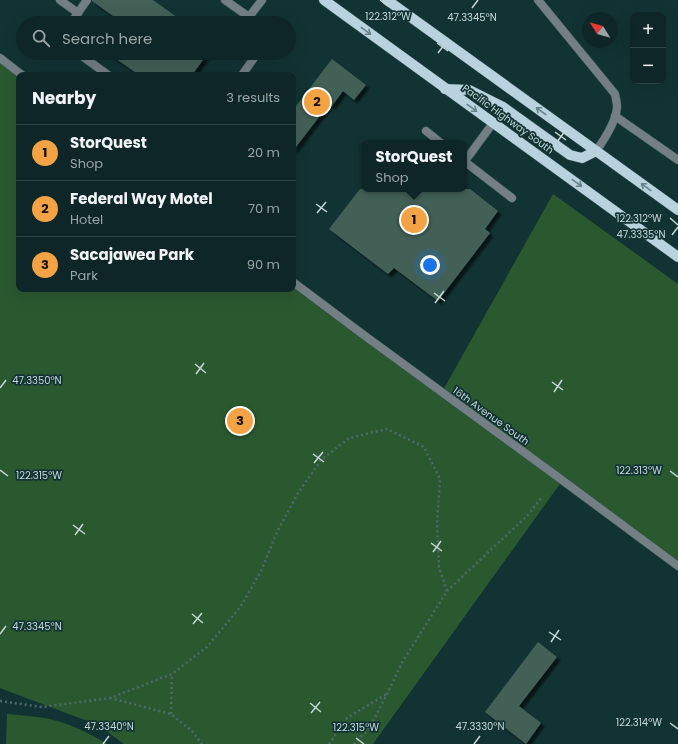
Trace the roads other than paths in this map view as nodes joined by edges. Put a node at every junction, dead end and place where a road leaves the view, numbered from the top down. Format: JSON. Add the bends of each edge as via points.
{"nodes":[{"id":1,"x":60,"y":0,"type":"edge"},
{"id":2,"x":87,"y":0,"type":"edge"},
{"id":3,"x":225,"y":0,"type":"edge"},
{"id":4,"x":262,"y":0,"type":"edge"},
{"id":5,"x":324,"y":0,"type":"edge"},
{"id":6,"x":387,"y":0,"type":"edge"},
{"id":7,"x":538,"y":0,"type":"edge"},
{"id":8,"x":78,"y":13,"type":"junction"},
{"id":9,"x":76,"y":16,"type":"edge"},
{"id":10,"x":246,"y":16,"type":"edge"},
{"id":11,"x":253,"y":16,"type":"edge"},
{"id":12,"x":0,"y":58,"type":"edge"},
{"id":13,"x":88,"y":60,"type":"edge"},
{"id":14,"x":253,"y":60,"type":"edge"},
{"id":15,"x":18,"y":72,"type":"edge"},
{"id":16,"x":104,"y":72,"type":"edge"},
{"id":17,"x":244,"y":72,"type":"edge"},
{"id":18,"x":445,"y":88,"type":"junction"},
{"id":19,"x":615,"y":116,"type":"junction"},
{"id":20,"x":493,"y":123,"type":"junction"},
{"id":21,"x":426,"y":131,"type":"dead end"},
{"id":22,"x":437,"y":140,"type":"edge"},
{"id":23,"x":596,"y":151,"type":"junction"},
{"id":24,"x":467,"y":157,"type":"edge"},
{"id":25,"x":678,"y":160,"type":"edge"},
{"id":26,"x":467,"y":163,"type":"edge"},
{"id":27,"x":512,"y":198,"type":"dead end"},
{"id":28,"x":678,"y":210,"type":"edge"},
{"id":29,"x":678,"y":256,"type":"edge"},
{"id":30,"x":296,"y":284,"type":"edge"},
{"id":31,"x":678,"y":566,"type":"edge"}],
"edges":[{"from":1,"to":8,"type":"street"},
{"from":2,"to":8,"type":"street"},
{"from":3,"to":10,"type":"street"},
{"from":4,"to":11,"type":"street"},
{"from":5,"to":18,"type":"main road","name":"Pacific Highway South","one_way":true},
{"from":23,"to":6,"type":"main road","one_way":true},
{"from":7,"to":19,"type":"street","via":[[615,94]]},
{"from":8,"to":9,"type":"street"},
{"from":12,"to":15,"type":"street"},
{"from":13,"to":16,"type":"street"},
{"from":14,"to":17,"type":"street"},
{"from":18,"to":20,"type":"main road","name":"Pacific Highway South","one_way":true},
{"from":18,"to":23,"type":"main road","via":[[469,90],[496,103],[570,155],[582,158]]},
{"from":19,"to":23,"type":"street"},
{"from":19,"to":25,"type":"street"},
{"from":20,"to":24,"type":"street"},
{"from":20,"to":29,"type":"main road","name":"Pacific Highway South","one_way":true},
{"from":21,"to":22,"type":"street"},
{"from":28,"to":23,"type":"main road","one_way":true},
{"from":26,"to":27,"type":"street"},
{"from":30,"to":31,"type":"street","name":"16th Avenue South"}]}
